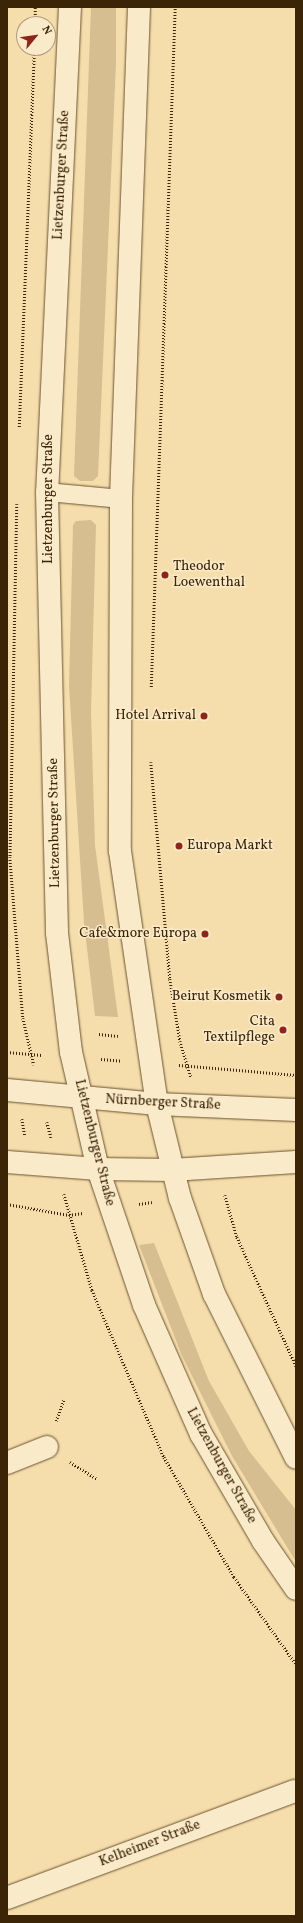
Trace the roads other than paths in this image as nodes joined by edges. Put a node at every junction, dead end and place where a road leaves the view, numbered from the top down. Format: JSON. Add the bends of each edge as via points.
{"nodes":[{"id":1,"x":70,"y":7,"type":"edge"},
{"id":2,"x":138,"y":7,"type":"edge"},
{"id":3,"x":47,"y":492,"type":"junction"},
{"id":4,"x":121,"y":499,"type":"junction"},
{"id":5,"x":7,"y":1090,"type":"edge"},
{"id":6,"x":80,"y":1098,"type":"junction"},
{"id":7,"x":157,"y":1104,"type":"junction"},
{"id":8,"x":296,"y":1110,"type":"edge"},
{"id":9,"x":7,"y":1162,"type":"edge"},
{"id":10,"x":296,"y":1162,"type":"edge"},
{"id":11,"x":98,"y":1169,"type":"junction"},
{"id":12,"x":172,"y":1170,"type":"junction"},
{"id":13,"x":47,"y":1447,"type":"dead end"},
{"id":14,"x":296,"y":1458,"type":"edge"},
{"id":15,"x":7,"y":1462,"type":"edge"},
{"id":16,"x":296,"y":1589,"type":"edge"},
{"id":17,"x":294,"y":1791,"type":"dead end"},
{"id":18,"x":7,"y":1898,"type":"edge"}],
"edges":[{"from":1,"to":3,"type":"main road","name":"Lietzenburger Straße"},
{"from":2,"to":4,"type":"main road"},
{"from":3,"to":4,"type":"lane"},
{"from":3,"to":6,"type":"main road","name":"Lietzenburger Straße","via":[[57,933]]},
{"from":4,"to":7,"type":"main road","via":[[120,851]]},
{"from":5,"to":6,"type":"main road","name":"Nürnberger Straße"},
{"from":6,"to":7,"type":"main road","name":"Nürnberger Straße"},
{"from":6,"to":11,"type":"main road","name":"Lietzenburger Straße"},
{"from":7,"to":8,"type":"main road","name":"Nürnberger Straße"},
{"from":7,"to":12,"type":"main road"},
{"from":9,"to":11,"type":"main road"},
{"from":10,"to":12,"type":"main road"},
{"from":11,"to":12,"type":"main road"},
{"from":11,"to":16,"type":"main road","name":"Lietzenburger Straße","via":[[144,1305],[201,1434],[263,1542]]},
{"from":12,"to":14,"type":"main road","via":[[195,1248],[214,1294]]},
{"from":13,"to":15,"type":"main road"},
{"from":17,"to":18,"type":"main road","name":"Kelheimer Straße"}]}
